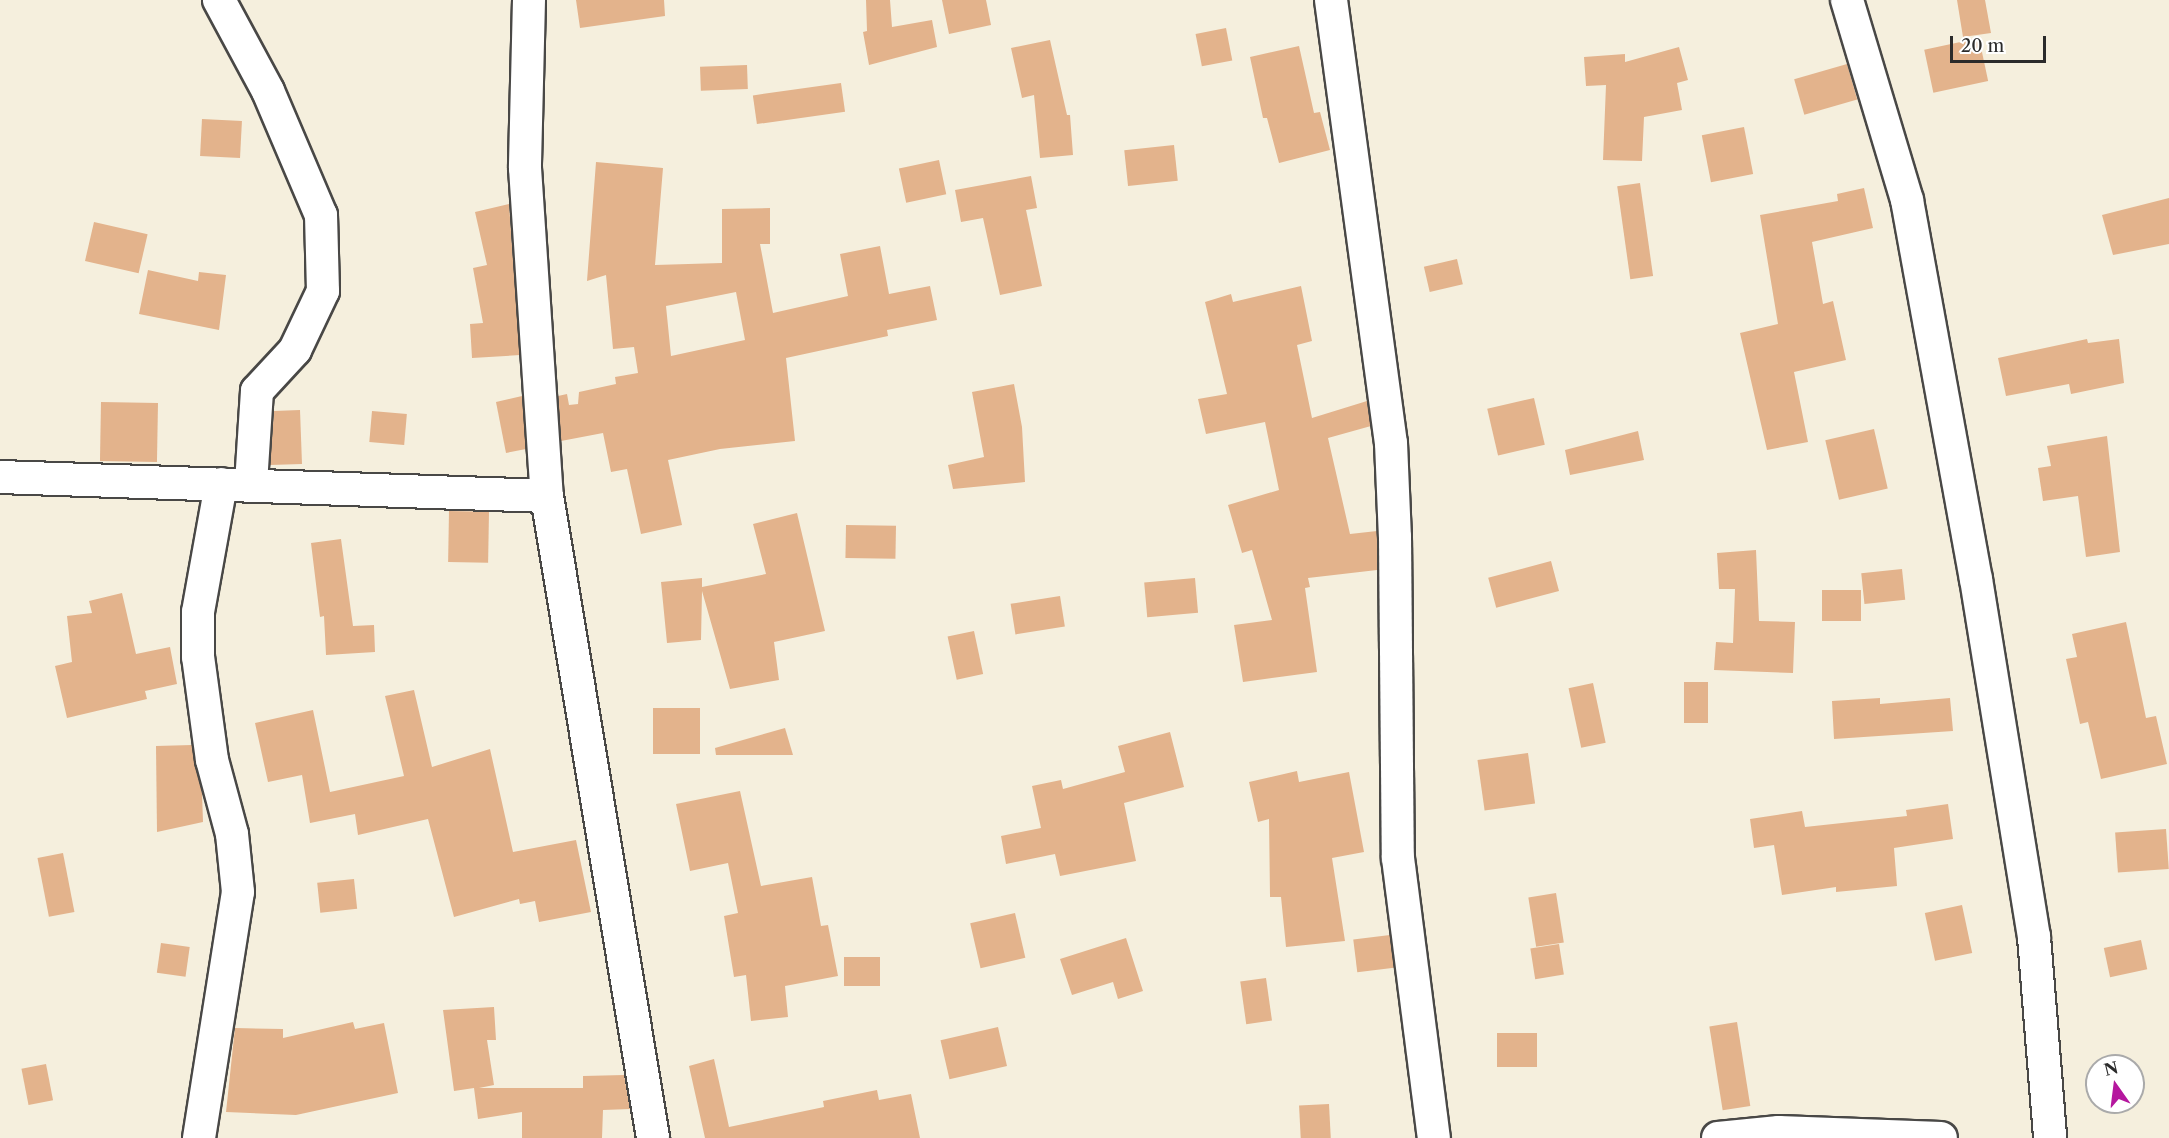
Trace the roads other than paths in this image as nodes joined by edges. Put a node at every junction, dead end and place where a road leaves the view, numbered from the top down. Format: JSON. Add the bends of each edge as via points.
{"nodes":[{"id":1,"x":219,"y":0,"type":"edge"},
{"id":2,"x":529,"y":0,"type":"edge"},
{"id":3,"x":1331,"y":0,"type":"edge"},
{"id":4,"x":1847,"y":0,"type":"edge"},
{"id":5,"x":0,"y":477,"type":"edge"},
{"id":6,"x":220,"y":483,"type":"junction"},
{"id":7,"x":251,"y":483,"type":"junction"},
{"id":8,"x":547,"y":496,"type":"junction"},
{"id":9,"x":198,"y":1138,"type":"edge"},
{"id":10,"x":653,"y":1138,"type":"edge"},
{"id":11,"x":1434,"y":1138,"type":"edge"},
{"id":12,"x":1718,"y":1138,"type":"edge"},
{"id":13,"x":1941,"y":1138,"type":"edge"},
{"id":14,"x":2050,"y":1138,"type":"edge"}],
"edges":[{"from":1,"to":7,"type":"street","via":[[268,91],[321,215],[323,291],[295,350],[257,391]]},
{"from":2,"to":8,"type":"street","via":[[525,168]]},
{"from":3,"to":11,"type":"street","via":[[1391,443],[1398,858]]},
{"from":4,"to":14,"type":"street","via":[[1907,200],[1976,579],[2034,937]]},
{"from":5,"to":6,"type":"street"},
{"from":6,"to":7,"type":"street"},
{"from":6,"to":9,"type":"street","via":[[198,612],[198,657],[212,760],[232,834],[238,892]]},
{"from":7,"to":8,"type":"street"},
{"from":8,"to":10,"type":"street"},
{"from":12,"to":13,"type":"street","via":[[1779,1132]]}]}
